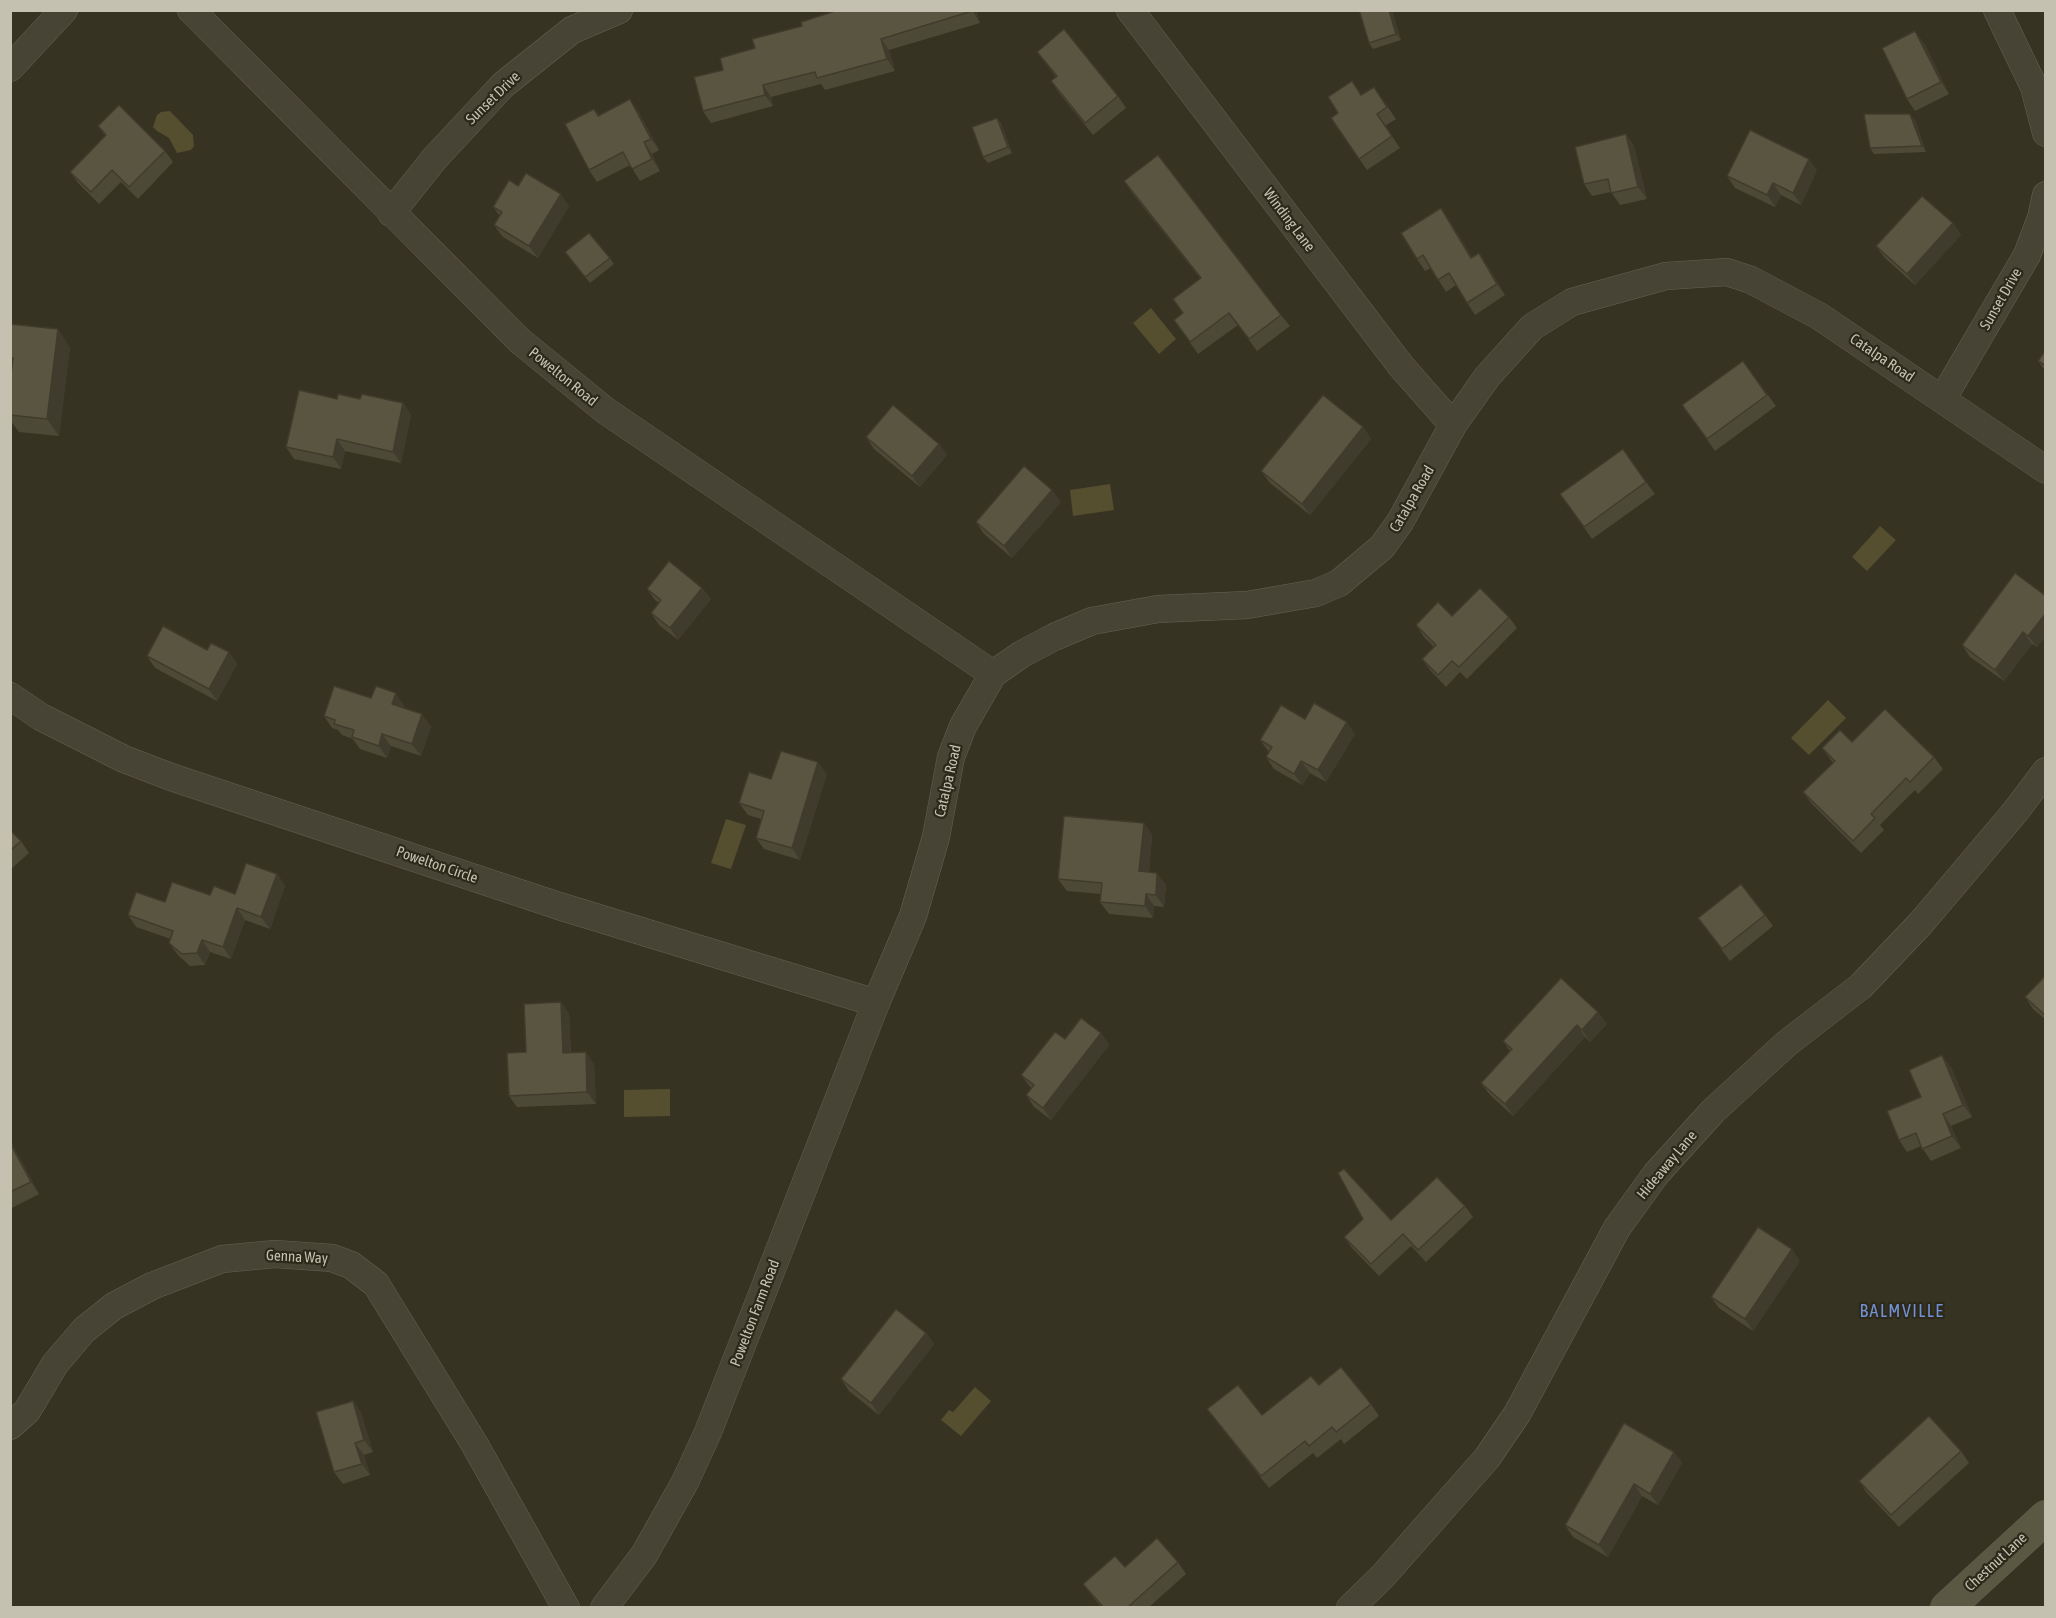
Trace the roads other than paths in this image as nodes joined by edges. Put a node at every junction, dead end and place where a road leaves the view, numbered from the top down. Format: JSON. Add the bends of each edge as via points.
{"nodes":[{"id":1,"x":64,"y":10,"type":"edge"},
{"id":2,"x":191,"y":10,"type":"edge"},
{"id":3,"x":619,"y":10,"type":"edge"},
{"id":4,"x":1130,"y":10,"type":"edge"},
{"id":5,"x":1997,"y":10,"type":"edge"},
{"id":6,"x":10,"y":68,"type":"edge"},
{"id":7,"x":2046,"y":133,"type":"edge"},
{"id":8,"x":2046,"y":195,"type":"edge"},
{"id":9,"x":391,"y":213,"type":"junction"},
{"id":10,"x":1942,"y":399,"type":"junction"},
{"id":11,"x":1453,"y":425,"type":"junction"},
{"id":12,"x":2046,"y":470,"type":"edge"},
{"id":13,"x":993,"y":674,"type":"junction"},
{"id":14,"x":10,"y":696,"type":"edge"},
{"id":15,"x":2046,"y":771,"type":"edge"},
{"id":16,"x":876,"y":1003,"type":"junction"},
{"id":17,"x":10,"y":1426,"type":"edge"},
{"id":18,"x":2046,"y":1516,"type":"edge"},
{"id":19,"x":566,"y":1608,"type":"edge"},
{"id":20,"x":604,"y":1608,"type":"edge"},
{"id":21,"x":1350,"y":1608,"type":"edge"},
{"id":22,"x":1947,"y":1608,"type":"edge"}],
"edges":[{"from":1,"to":6,"type":"street"},
{"from":2,"to":9,"type":"street","name":"Powelton Road"},
{"from":3,"to":9,"type":"street","name":"Sunset Drive","via":[[572,30],[503,85],[435,158]]},
{"from":4,"to":11,"type":"street","name":"Winding Lane","via":[[1401,366]]},
{"from":5,"to":7,"type":"street","via":[[2034,87]]},
{"from":8,"to":10,"type":"street","name":"Sunset Drive","via":[[2027,255]]},
{"from":9,"to":13,"type":"street","name":"Powelton Road","via":[[520,341],[606,411]]},
{"from":10,"to":11,"type":"street","name":"Catalpa Road","via":[[1819,316],[1751,280],[1727,272],[1698,273],[1666,276],[1572,302],[1532,327],[1486,377]]},
{"from":10,"to":12,"type":"street","name":"Catalpa Road"},
{"from":11,"to":13,"type":"street","name":"Catalpa Road","via":[[1382,547],[1339,583],[1316,593],[1247,605],[1158,609],[1092,621],[1022,654]]},
{"from":13,"to":16,"type":"street","name":"Catalpa Road","via":[[963,726],[951,757],[936,837],[913,916]]},
{"from":14,"to":16,"type":"street","name":"Powelton Circle","via":[[41,717],[124,759],[171,777],[560,906]]},
{"from":15,"to":21,"type":"street","name":"Hideaway Lane","via":[[1921,923],[1861,986],[1786,1044],[1713,1111],[1656,1174],[1617,1228],[1517,1414],[1487,1458]]},
{"from":16,"to":20,"type":"street","name":"Powelton Farm Road","via":[[708,1432],[644,1555]]},
{"from":17,"to":19,"type":"street","name":"Genna Way","via":[[27,1411],[55,1364],[84,1330],[114,1306],[152,1286],[222,1259],[275,1254],[332,1258],[351,1265],[376,1284],[476,1445]]},
{"from":18,"to":22,"type":"street","name":"Chestnut Lane"}]}
